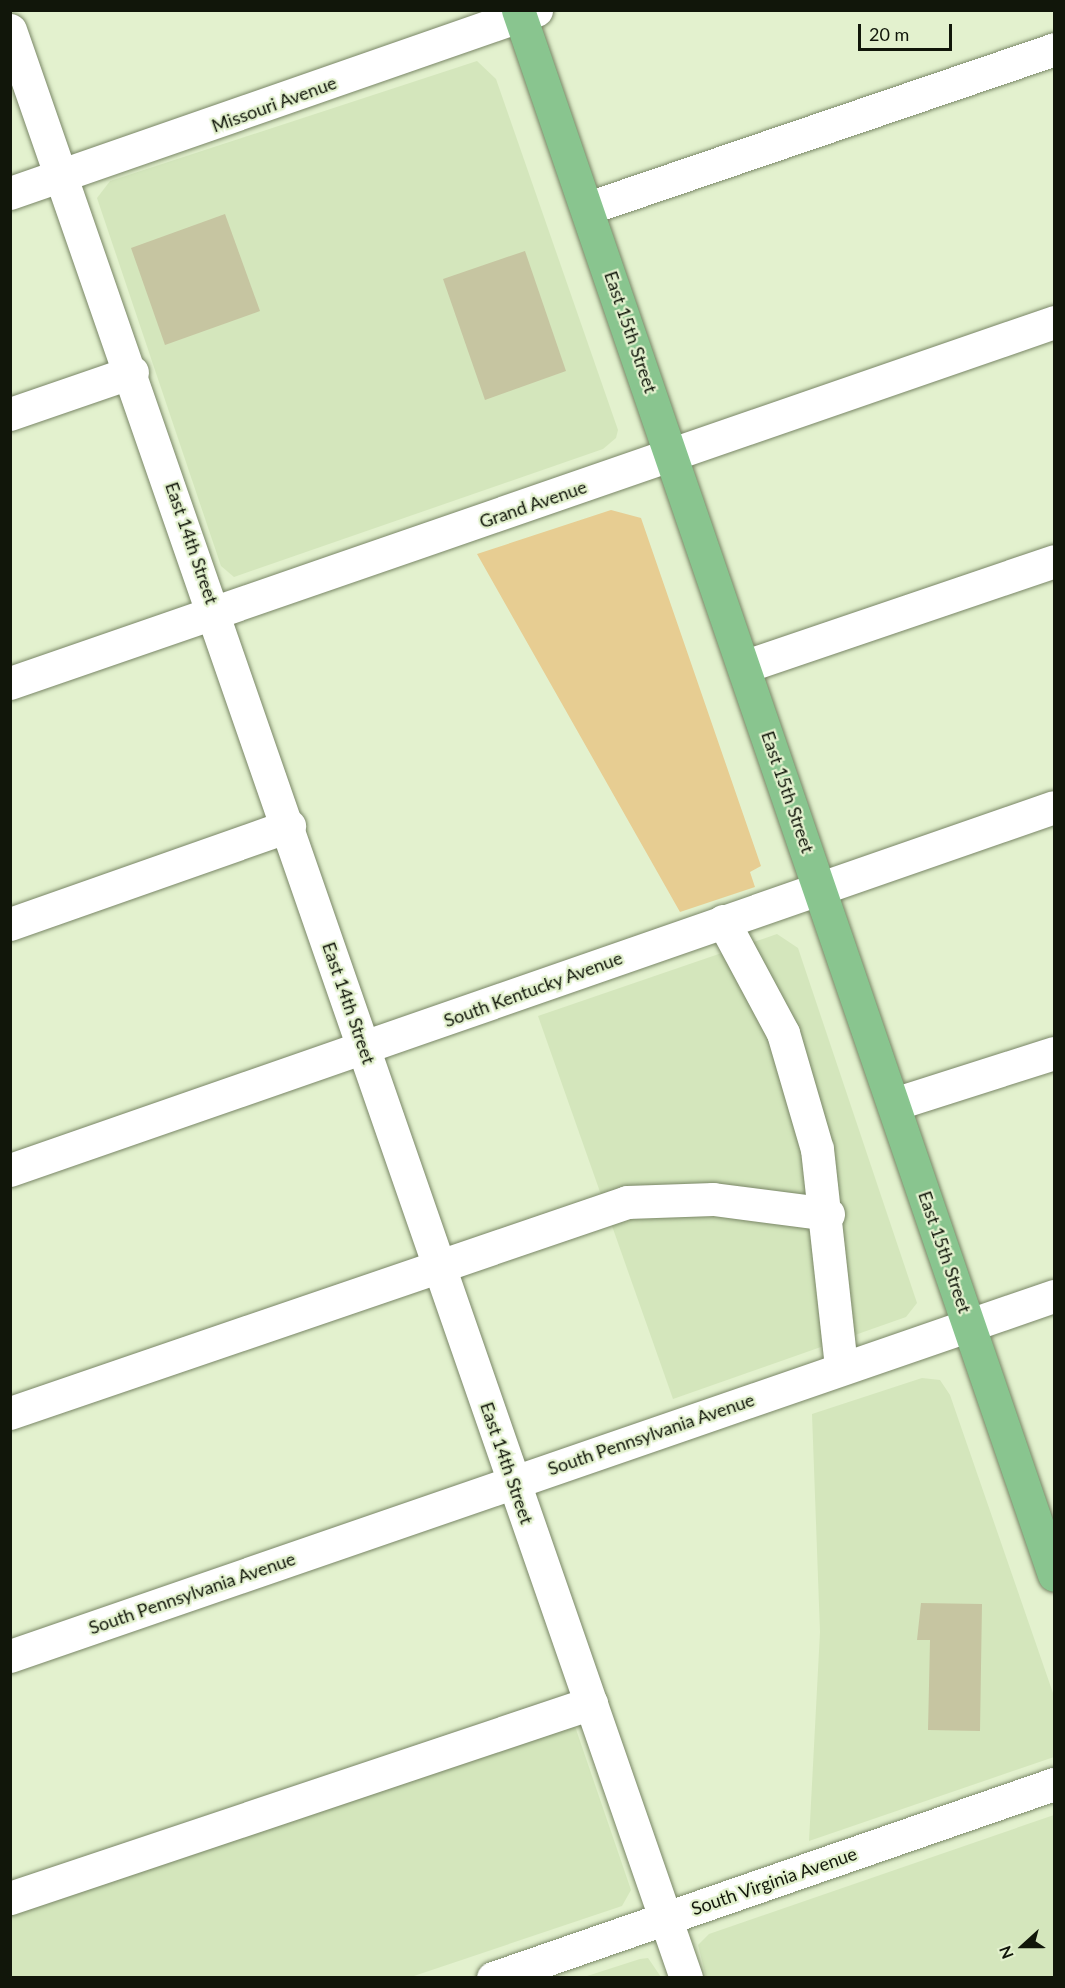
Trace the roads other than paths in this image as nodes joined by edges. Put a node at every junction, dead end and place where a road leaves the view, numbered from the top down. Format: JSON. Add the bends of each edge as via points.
{"nodes":[{"id":1,"x":524,"y":12,"type":"edge"},
{"id":2,"x":10,"y":30,"type":"edge"},
{"id":3,"x":1054,"y":49,"type":"edge"},
{"id":4,"x":64,"y":175,"type":"junction"},
{"id":5,"x":10,"y":193,"type":"edge"},
{"id":6,"x":588,"y":208,"type":"junction"},
{"id":7,"x":1054,"y":322,"type":"edge"},
{"id":8,"x":132,"y":372,"type":"junction"},
{"id":9,"x":10,"y":414,"type":"edge"},
{"id":10,"x":674,"y":456,"type":"junction"},
{"id":11,"x":1054,"y":561,"type":"edge"},
{"id":12,"x":217,"y":613,"type":"junction"},
{"id":13,"x":746,"y":666,"type":"junction"},
{"id":14,"x":10,"y":683,"type":"edge"},
{"id":15,"x":1054,"y":807,"type":"edge"},
{"id":16,"x":289,"y":826,"type":"junction"},
{"id":17,"x":820,"y":887,"type":"junction"},
{"id":18,"x":723,"y":921,"type":"junction"},
{"id":19,"x":10,"y":924,"type":"edge"},
{"id":20,"x":365,"y":1049,"type":"junction"},
{"id":21,"x":1054,"y":1053,"type":"edge"},
{"id":22,"x":894,"y":1104,"type":"junction"},
{"id":23,"x":10,"y":1170,"type":"edge"},
{"id":24,"x":828,"y":1214,"type":"junction"},
{"id":25,"x":439,"y":1267,"type":"junction"},
{"id":26,"x":1054,"y":1296,"type":"edge"},
{"id":27,"x":969,"y":1325,"type":"junction"},
{"id":28,"x":841,"y":1368,"type":"junction"},
{"id":29,"x":10,"y":1413,"type":"edge"},
{"id":30,"x":513,"y":1482,"type":"junction"},
{"id":31,"x":1049,"y":1542,"type":"edge"},
{"id":32,"x":1054,"y":1575,"type":"edge"},
{"id":33,"x":10,"y":1656,"type":"edge"},
{"id":34,"x":591,"y":1703,"type":"junction"},
{"id":35,"x":1054,"y":1784,"type":"edge"},
{"id":36,"x":10,"y":1898,"type":"edge"},
{"id":37,"x":665,"y":1918,"type":"junction"},
{"id":38,"x":493,"y":1977,"type":"edge"},
{"id":39,"x":686,"y":1977,"type":"edge"}],
"edges":[{"from":1,"to":4,"type":"street","name":"Missouri Avenue"},
{"from":1,"to":6,"type":"main road","name":"East 15th Street"},
{"from":2,"to":4,"type":"street","name":"East 14th Street"},
{"from":3,"to":6,"type":"street"},
{"from":4,"to":5,"type":"street","name":"Missouri Avenue"},
{"from":4,"to":8,"type":"street","name":"East 14th Street"},
{"from":6,"to":10,"type":"main road","name":"East 15th Street"},
{"from":7,"to":10,"type":"street","name":"Grand Avenue"},
{"from":8,"to":9,"type":"street"},
{"from":8,"to":12,"type":"street","name":"East 14th Street"},
{"from":10,"to":12,"type":"street","name":"Grand Avenue"},
{"from":10,"to":13,"type":"main road","name":"East 15th Street"},
{"from":11,"to":13,"type":"street"},
{"from":12,"to":14,"type":"street","name":"Grand Avenue"},
{"from":12,"to":16,"type":"street","name":"East 14th Street"},
{"from":13,"to":17,"type":"main road","name":"East 15th Street"},
{"from":15,"to":17,"type":"street","name":"South Kentucky Avenue"},
{"from":16,"to":19,"type":"street"},
{"from":16,"to":20,"type":"street","name":"East 14th Street"},
{"from":17,"to":18,"type":"street","name":"South Kentucky Avenue"},
{"from":17,"to":22,"type":"main road","name":"East 15th Street"},
{"from":18,"to":20,"type":"street","name":"South Kentucky Avenue"},
{"from":18,"to":24,"type":"street","via":[[783,1033],[817,1149]]},
{"from":20,"to":23,"type":"street","name":"South Kentucky Avenue"},
{"from":20,"to":25,"type":"street","name":"East 14th Street"},
{"from":21,"to":22,"type":"street"},
{"from":22,"to":27,"type":"main road","name":"East 15th Street"},
{"from":24,"to":25,"type":"street","via":[[713,1199],[627,1202]]},
{"from":24,"to":28,"type":"street"},
{"from":25,"to":29,"type":"street"},
{"from":25,"to":30,"type":"street","name":"East 14th Street"},
{"from":26,"to":27,"type":"street","name":"South Pennsylvania Avenue"},
{"from":27,"to":28,"type":"street","name":"South Pennsylvania Avenue"},
{"from":27,"to":31,"type":"main road","name":"East 15th Street"},
{"from":28,"to":30,"type":"street","name":"South Pennsylvania Avenue"},
{"from":30,"to":33,"type":"street","name":"South Pennsylvania Avenue"},
{"from":30,"to":34,"type":"street","name":"East 14th Street"},
{"from":31,"to":32,"type":"main road","name":"East 15th Street"},
{"from":34,"to":36,"type":"street"},
{"from":34,"to":37,"type":"street","name":"East 14th Street"},
{"from":35,"to":37,"type":"street","name":"South Virginia Avenue"},
{"from":37,"to":38,"type":"street","name":"South Virginia Avenue"},
{"from":37,"to":39,"type":"street","name":"East 14th Street"}]}
